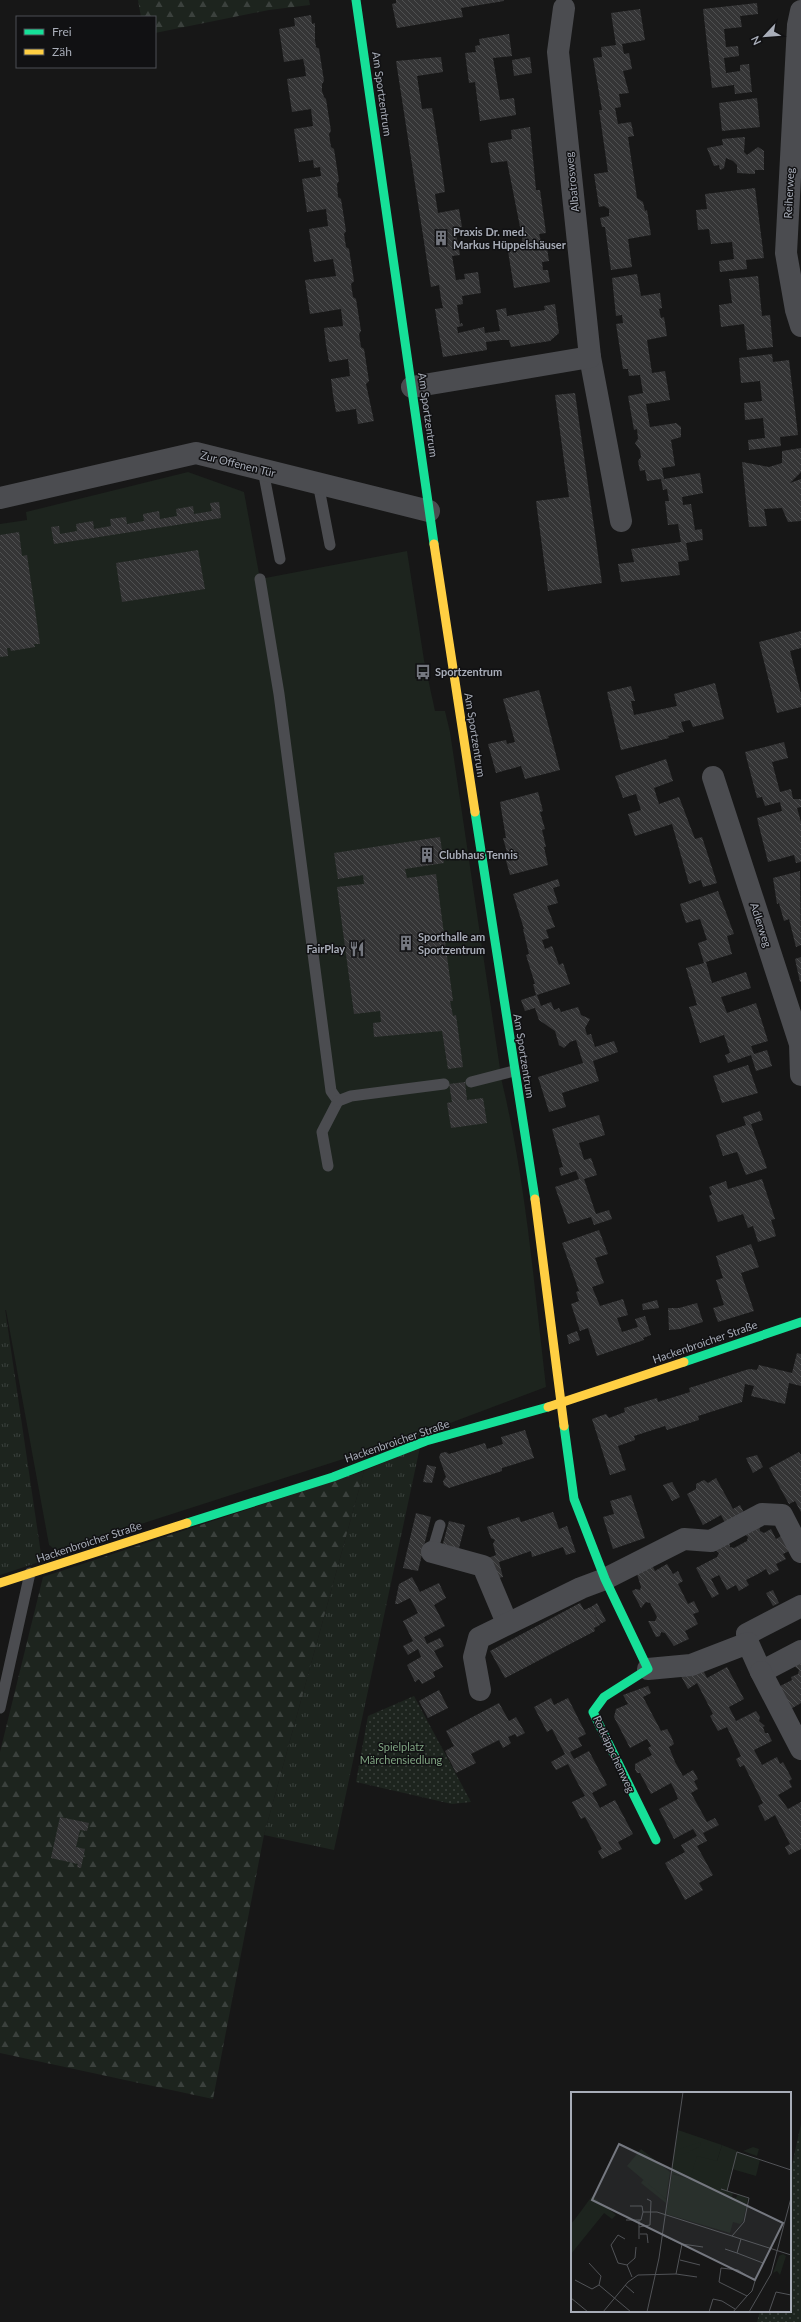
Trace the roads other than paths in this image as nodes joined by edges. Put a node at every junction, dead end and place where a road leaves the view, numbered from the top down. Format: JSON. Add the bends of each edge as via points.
{"nodes":[{"id":1,"x":356,"y":0,"type":"edge"},
{"id":2,"x":563,"y":4,"type":"edge"},
{"id":3,"x":801,"y":11,"type":"edge"},
{"id":4,"x":801,"y":326,"type":"edge"},
{"id":5,"x":590,"y":357,"type":"junction"},
{"id":6,"x":412,"y":387,"type":"junction"},
{"id":7,"x":263,"y":470,"type":"junction"},
{"id":8,"x":318,"y":484,"type":"junction"},
{"id":9,"x":0,"y":498,"type":"edge"},
{"id":10,"x":429,"y":511,"type":"junction"},
{"id":11,"x":622,"y":521,"type":"dead end"},
{"id":12,"x":330,"y":545,"type":"dead end"},
{"id":13,"x":280,"y":560,"type":"dead end"},
{"id":14,"x":260,"y":579,"type":"dead end"},
{"id":15,"x":713,"y":777,"type":"dead end"},
{"id":16,"x":800,"y":1044,"type":"edge"},
{"id":17,"x":514,"y":1071,"type":"junction"},
{"id":18,"x":801,"y":1075,"type":"edge"},
{"id":19,"x":471,"y":1082,"type":"dead end"},
{"id":20,"x":444,"y":1084,"type":"dead end"},
{"id":21,"x":338,"y":1101,"type":"junction"},
{"id":22,"x":328,"y":1166,"type":"dead end"},
{"id":23,"x":801,"y":1322,"type":"edge"},
{"id":24,"x":562,"y":1403,"type":"junction"},
{"id":25,"x":440,"y":1525,"type":"dead end"},
{"id":26,"x":432,"y":1552,"type":"joint"},
{"id":27,"x":801,"y":1552,"type":"edge"},
{"id":28,"x":30,"y":1573,"type":"junction"},
{"id":29,"x":605,"y":1579,"type":"junction"},
{"id":30,"x":0,"y":1583,"type":"edge"},
{"id":31,"x":801,"y":1606,"type":"edge"},
{"id":32,"x":507,"y":1623,"type":"junction"},
{"id":33,"x":748,"y":1643,"type":"junction"},
{"id":34,"x":801,"y":1651,"type":"edge"},
{"id":35,"x":648,"y":1669,"type":"junction"},
{"id":36,"x":761,"y":1672,"type":"junction"},
{"id":37,"x":480,"y":1690,"type":"dead end"},
{"id":38,"x":0,"y":1708,"type":"edge"},
{"id":39,"x":801,"y":1749,"type":"edge"},
{"id":40,"x":656,"y":1840,"type":"dead end"}],
"edges":[{"from":1,"to":6,"type":"street","name":"Am Sportzentrum"},
{"from":2,"to":5,"type":"street","name":"Albatrosweg","via":[[558,52]]},
{"from":3,"to":4,"type":"street","name":"Reiherweg","via":[[798,25],[786,252]]},
{"from":5,"to":6,"type":"street"},
{"from":5,"to":11,"type":"street","name":"Albatrosweg"},
{"from":6,"to":10,"type":"street","name":"Am Sportzentrum"},
{"from":7,"to":8,"type":"street","name":"Zur Offenen Tür"},
{"from":7,"to":9,"type":"street","name":"Zur Offenen Tür","via":[[196,453]]},
{"from":7,"to":13,"type":"lane"},
{"from":8,"to":10,"type":"street","name":"Zur Offenen Tür"},
{"from":8,"to":12,"type":"lane"},
{"from":10,"to":17,"type":"street","name":"Am Sportzentrum"},
{"from":14,"to":21,"type":"lane","via":[[280,701],[331,1091]]},
{"from":15,"to":16,"type":"street","name":"Adlerweg"},
{"from":16,"to":18,"type":"street","name":"Adlerweg"},
{"from":17,"to":19,"type":"lane"},
{"from":17,"to":24,"type":"street","name":"Am Sportzentrum","via":[[533,1186]]},
{"from":20,"to":21,"type":"lane","via":[[351,1096]]},
{"from":21,"to":22,"type":"lane","via":[[322,1132]]},
{"from":23,"to":24,"type":"street","name":"Hackenbroicher Straße"},
{"from":24,"to":28,"type":"street","name":"Hackenbroicher Straße","via":[[426,1442],[333,1477]]},
{"from":24,"to":29,"type":"street","via":[[574,1499]]},
{"from":25,"to":26,"type":"lane"},
{"from":26,"to":32,"type":"street","via":[[483,1566]]},
{"from":27,"to":29,"type":"street","via":[[782,1515],[762,1514],[711,1541],[684,1538]]},
{"from":28,"to":30,"type":"street","name":"Hackenbroicher Straße"},
{"from":28,"to":38,"type":"lane"},
{"from":29,"to":32,"type":"street","via":[[580,1588]]},
{"from":29,"to":35,"type":"street"},
{"from":31,"to":33,"type":"street","via":[[747,1634]]},
{"from":32,"to":37,"type":"street","via":[[479,1638],[474,1657]]},
{"from":33,"to":35,"type":"street","via":[[691,1665]]},
{"from":33,"to":36,"type":"street"},
{"from":34,"to":36,"type":"street"},
{"from":35,"to":40,"type":"street","name":"Rotkäppchenweg","via":[[604,1697],[593,1712]]},
{"from":36,"to":39,"type":"street"}]}
